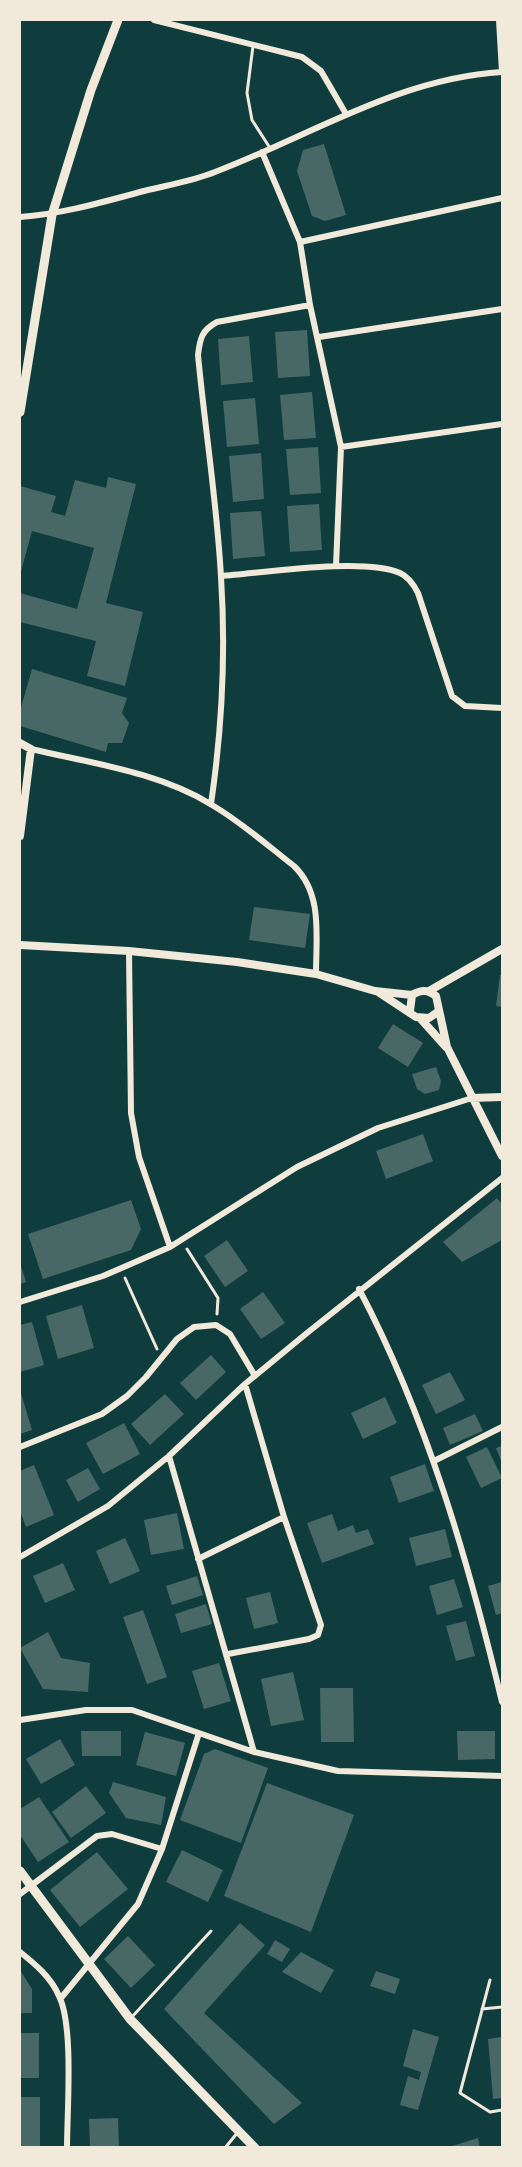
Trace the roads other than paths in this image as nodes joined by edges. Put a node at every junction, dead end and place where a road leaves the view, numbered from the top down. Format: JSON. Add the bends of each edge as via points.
{"nodes":[{"id":1,"x":118,"y":20,"type":"edge"},
{"id":2,"x":154,"y":20,"type":"edge"},
{"id":3,"x":499,"y":20,"type":"edge"},
{"id":4,"x":253,"y":46,"type":"junction"},
{"id":5,"x":502,"y":72,"type":"edge"},
{"id":6,"x":346,"y":114,"type":"junction"},
{"id":7,"x":270,"y":148,"type":"junction"},
{"id":8,"x":262,"y":152,"type":"junction"},
{"id":9,"x":502,"y":198,"type":"edge"},
{"id":10,"x":52,"y":215,"type":"junction"},
{"id":11,"x":20,"y":217,"type":"edge"},
{"id":12,"x":300,"y":242,"type":"junction"},
{"id":13,"x":310,"y":305,"type":"junction"},
{"id":14,"x":502,"y":309,"type":"edge"},
{"id":15,"x":319,"y":337,"type":"junction"},
{"id":16,"x":20,"y":412,"type":"edge"},
{"id":17,"x":502,"y":424,"type":"edge"},
{"id":18,"x":341,"y":447,"type":"junction"},
{"id":19,"x":336,"y":566,"type":"junction"},
{"id":20,"x":221,"y":576,"type":"junction"},
{"id":21,"x":502,"y":708,"type":"edge"},
{"id":22,"x":20,"y":743,"type":"edge"},
{"id":23,"x":31,"y":749,"type":"junction"},
{"id":24,"x":211,"y":804,"type":"junction"},
{"id":25,"x":20,"y":836,"type":"edge"},
{"id":26,"x":20,"y":945,"type":"edge"},
{"id":27,"x":502,"y":949,"type":"edge"},
{"id":28,"x":129,"y":951,"type":"junction"},
{"id":29,"x":316,"y":974,"type":"junction"},
{"id":30,"x":375,"y":991,"type":"junction"},
{"id":31,"x":429,"y":991,"type":"junction"},
{"id":32,"x":412,"y":995,"type":"junction"},
{"id":33,"x":410,"y":1011,"type":"junction"},
{"id":34,"x":439,"y":1011,"type":"junction"},
{"id":35,"x":420,"y":1018,"type":"junction"},
{"id":36,"x":447,"y":1047,"type":"junction"},
{"id":37,"x":502,"y":1097,"type":"edge"},
{"id":38,"x":471,"y":1098,"type":"junction"},
{"id":39,"x":502,"y":1156,"type":"edge"},
{"id":40,"x":502,"y":1178,"type":"edge"},
{"id":41,"x":170,"y":1247,"type":"junction"},
{"id":42,"x":359,"y":1289,"type":"junction"},
{"id":43,"x":20,"y":1302,"type":"edge"},
{"id":44,"x":255,"y":1376,"type":"junction"},
{"id":45,"x":245,"y":1384,"type":"junction"},
{"id":46,"x":502,"y":1427,"type":"edge"},
{"id":47,"x":20,"y":1447,"type":"edge"},
{"id":48,"x":170,"y":1456,"type":"junction"},
{"id":49,"x":434,"y":1461,"type":"junction"},
{"id":50,"x":284,"y":1517,"type":"junction"},
{"id":51,"x":20,"y":1557,"type":"edge"},
{"id":52,"x":198,"y":1559,"type":"junction"},
{"id":53,"x":228,"y":1654,"type":"junction"},
{"id":54,"x":502,"y":1702,"type":"edge"},
{"id":55,"x":20,"y":1720,"type":"edge"},
{"id":56,"x":199,"y":1732,"type":"junction"},
{"id":57,"x":254,"y":1752,"type":"junction"},
{"id":58,"x":502,"y":1776,"type":"edge"},
{"id":59,"x":162,"y":1849,"type":"junction"},
{"id":60,"x":20,"y":1871,"type":"edge"},
{"id":61,"x":30,"y":1886,"type":"junction"},
{"id":62,"x":20,"y":1894,"type":"edge"},
{"id":63,"x":211,"y":1931,"type":"dead end"},
{"id":64,"x":20,"y":1952,"type":"edge"},
{"id":65,"x":87,"y":1965,"type":"junction"},
{"id":66,"x":490,"y":1980,"type":"dead end"},
{"id":67,"x":61,"y":1998,"type":"junction"},
{"id":68,"x":502,"y":2007,"type":"edge"},
{"id":69,"x":482,"y":2009,"type":"junction"},
{"id":70,"x":130,"y":2019,"type":"junction"},
{"id":71,"x":502,"y":2110,"type":"edge"},
{"id":72,"x":239,"y":2131,"type":"junction"},
{"id":73,"x":67,"y":2148,"type":"edge"},
{"id":74,"x":225,"y":2148,"type":"edge"},
{"id":75,"x":255,"y":2148,"type":"edge"}],
"edges":[{"from":1,"to":10,"type":"main road","via":[[91,90]]},
{"from":2,"to":4,"type":"street"},
{"from":3,"to":5,"type":"street"},
{"from":4,"to":6,"type":"street","via":[[302,57],[315,66],[331,84]]},
{"from":4,"to":7,"type":"lane","via":[[247,93],[252,120]]},
{"from":5,"to":6,"type":"street","via":[[467,74],[408,90]]},
{"from":6,"to":7,"type":"street"},
{"from":7,"to":8,"type":"street"},
{"from":8,"to":10,"type":"street","via":[[214,173]]},
{"from":8,"to":12,"type":"street"},
{"from":9,"to":12,"type":"street"},
{"from":10,"to":11,"type":"street"},
{"from":10,"to":16,"type":"main road"},
{"from":12,"to":13,"type":"street"},
{"from":13,"to":15,"type":"street"},
{"from":13,"to":20,"type":"street","via":[[217,322],[205,329],[200,338],[198,355]]},
{"from":14,"to":15,"type":"street"},
{"from":15,"to":18,"type":"street"},
{"from":17,"to":18,"type":"street"},
{"from":18,"to":19,"type":"street"},
{"from":19,"to":20,"type":"street"},
{"from":19,"to":21,"type":"street","via":[[386,570],[408,578],[418,593],[452,696],[465,706]]},
{"from":20,"to":24,"type":"street","via":[[222,691]]},
{"from":22,"to":23,"type":"street"},
{"from":23,"to":24,"type":"street","via":[[123,770]]},
{"from":23,"to":25,"type":"street"},
{"from":24,"to":29,"type":"street","via":[[304,876],[315,910]]},
{"from":26,"to":28,"type":"street"},
{"from":27,"to":31,"type":"street"},
{"from":28,"to":29,"type":"street"},
{"from":28,"to":41,"type":"street","via":[[131,1113],[139,1157]]},
{"from":29,"to":30,"type":"street"},
{"from":30,"to":32,"type":"street"},
{"from":30,"to":33,"type":"street"},
{"from":31,"to":32,"type":"street","via":[[420,990]]},
{"from":31,"to":34,"type":"street","via":[[436,996]]},
{"from":32,"to":33,"type":"street"},
{"from":33,"to":35,"type":"street"},
{"from":34,"to":35,"type":"street","via":[[429,1018]]},
{"from":34,"to":36,"type":"street"},
{"from":35,"to":36,"type":"street"},
{"from":36,"to":38,"type":"street"},
{"from":37,"to":38,"type":"street"},
{"from":38,"to":39,"type":"street"},
{"from":38,"to":41,"type":"street","via":[[378,1128],[297,1167]]},
{"from":40,"to":42,"type":"street"},
{"from":41,"to":43,"type":"street"},
{"from":42,"to":44,"type":"street"},
{"from":42,"to":49,"type":"street","via":[[390,1347]]},
{"from":44,"to":45,"type":"street"},
{"from":44,"to":47,"type":"street","via":[[230,1334],[216,1325],[194,1327],[177,1339],[127,1396],[102,1414]]},
{"from":45,"to":48,"type":"street"},
{"from":45,"to":50,"type":"street"},
{"from":46,"to":49,"type":"street"},
{"from":48,"to":51,"type":"street","via":[[108,1506]]},
{"from":48,"to":52,"type":"street"},
{"from":49,"to":54,"type":"street"},
{"from":50,"to":52,"type":"street"},
{"from":50,"to":53,"type":"street","via":[[321,1625],[318,1635]]},
{"from":52,"to":53,"type":"street"},
{"from":53,"to":57,"type":"street"},
{"from":55,"to":56,"type":"street","via":[[86,1710],[132,1710]]},
{"from":56,"to":57,"type":"street"},
{"from":56,"to":59,"type":"street"},
{"from":57,"to":58,"type":"street","via":[[338,1771]]},
{"from":59,"to":61,"type":"street","via":[[112,1834],[97,1836]]},
{"from":59,"to":65,"type":"street","via":[[138,1904]]},
{"from":60,"to":61,"type":"main road"},
{"from":61,"to":62,"type":"street"},
{"from":61,"to":65,"type":"main road"},
{"from":63,"to":70,"type":"lane"},
{"from":64,"to":67,"type":"street","via":[[38,1966]]},
{"from":65,"to":67,"type":"street"},
{"from":65,"to":70,"type":"main road"},
{"from":66,"to":69,"type":"lane"},
{"from":67,"to":73,"type":"street","via":[[68,2046]]},
{"from":68,"to":69,"type":"lane"},
{"from":69,"to":71,"type":"lane","via":[[460,2093],[490,2112]]},
{"from":70,"to":72,"type":"main road"},
{"from":72,"to":74,"type":"lane"},
{"from":72,"to":75,"type":"main road"}]}
